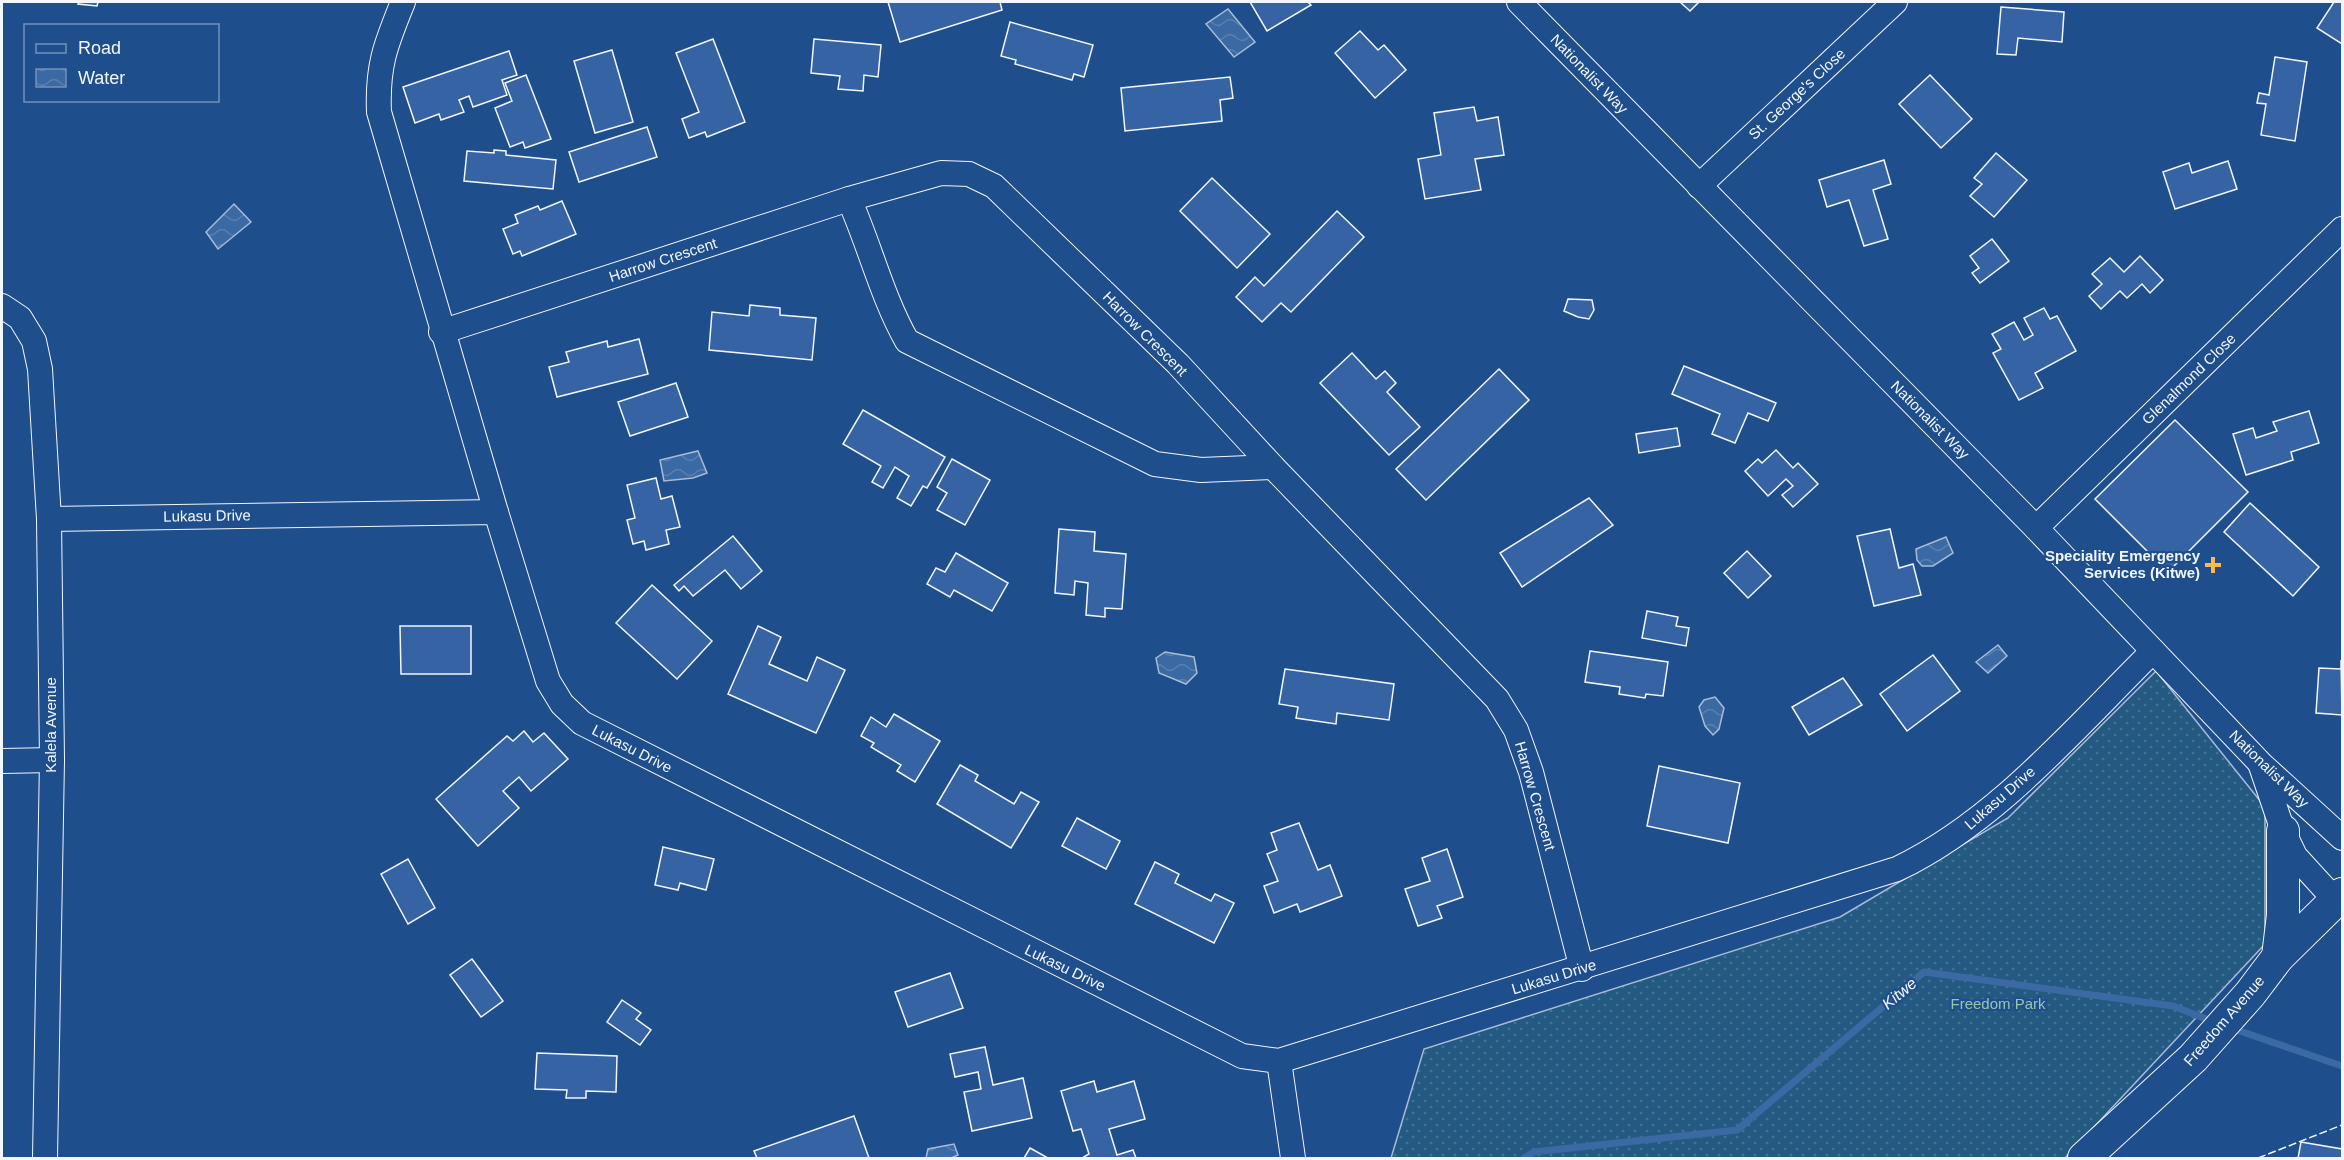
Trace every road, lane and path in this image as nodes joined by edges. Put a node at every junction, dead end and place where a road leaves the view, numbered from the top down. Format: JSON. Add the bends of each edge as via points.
{"nodes":[{"id":1,"x":404,"y":2,"type":"edge"},
{"id":2,"x":1519,"y":2,"type":"edge"},
{"id":3,"x":1895,"y":2,"type":"edge"},
{"id":4,"x":1699,"y":186,"type":"junction"},
{"id":5,"x":849,"y":199,"type":"junction"},
{"id":6,"x":2343,"y":230,"type":"edge"},
{"id":7,"x":2,"y":306,"type":"edge"},
{"id":8,"x":441,"y":332,"type":"junction"},
{"id":9,"x":1273,"y":467,"type":"junction"},
{"id":10,"x":496,"y":512,"type":"junction"},
{"id":11,"x":49,"y":519,"type":"junction"},
{"id":12,"x":2036,"y":528,"type":"junction"},
{"id":13,"x":2153,"y":651,"type":"junction"},
{"id":14,"x":2,"y":760,"type":"edge"},
{"id":15,"x":51,"y":760,"type":"junction"},
{"id":16,"x":2261,"y":764,"type":"junction"},
{"id":17,"x":2283,"y":831,"type":"junction"},
{"id":18,"x":2343,"y":838,"type":"edge"},
{"id":19,"x":2339,"y":897,"type":"edge"},
{"id":20,"x":2278,"y":957,"type":"junction"},
{"id":21,"x":1582,"y":969,"type":"junction"},
{"id":22,"x":1279,"y":1061,"type":"junction"},
{"id":23,"x":2092,"y":1153,"type":"edge"},
{"id":24,"x":45,"y":1158,"type":"edge"},
{"id":25,"x":1293,"y":1158,"type":"edge"}],
"edges":[{"from":1,"to":8,"type":"street","via":[[383,53],[377,80],[379,112]]},
{"from":2,"to":4,"type":"street","name":"Nationalist Way"},
{"from":3,"to":4,"type":"street","name":"St. George's Close"},
{"from":4,"to":12,"type":"street","name":"Nationalist Way"},
{"from":5,"to":8,"type":"street","name":"Harrow Crescent"},
{"from":5,"to":9,"type":"street","name":"Harrow Crescent","via":[[941,173],[969,174],[994,186],[1178,364]]},
{"from":5,"to":9,"type":"street","via":[[907,341],[1155,464],[1201,470]]},
{"from":6,"to":12,"type":"street","name":"Glenalmond Close"},
{"from":7,"to":11,"type":"street","name":"Kalela Avenue","via":[[20,318],[34,341],[40,369]]},
{"from":8,"to":10,"type":"street"},
{"from":9,"to":21,"type":"street","name":"Harrow Crescent","via":[[1497,699],[1516,730],[1531,772]]},
{"from":10,"to":11,"type":"street","name":"Lukasu Drive"},
{"from":10,"to":22,"type":"street","name":"Lukasu Drive","via":[[548,681],[562,704],[582,723],[1242,1056]]},
{"from":11,"to":15,"type":"street","name":"Kalela Avenue"},
{"from":12,"to":13,"type":"street","name":"Nationalist Way"},
{"from":13,"to":16,"type":"street","name":"Nationalist Way"},
{"from":13,"to":21,"type":"street","name":"Lukasu Drive","via":[[1992,808],[1918,860]]},
{"from":14,"to":15,"type":"street"},
{"from":15,"to":24,"type":"street","name":"Kalela Avenue"},
{"from":16,"to":17,"type":"street"},
{"from":16,"to":18,"type":"street","name":"Nationalist Way"},
{"from":17,"to":19,"type":"street","via":[[2302,866]]},
{"from":17,"to":20,"type":"main road","via":[[2283,915]]},
{"from":19,"to":20,"type":"main road","name":"Freedom Avenue"},
{"from":20,"to":23,"type":"main road","name":"Freedom Avenue","via":[[2193,1058]]},
{"from":21,"to":22,"type":"street","name":"Lukasu Drive"},
{"from":22,"to":25,"type":"street"}]}
